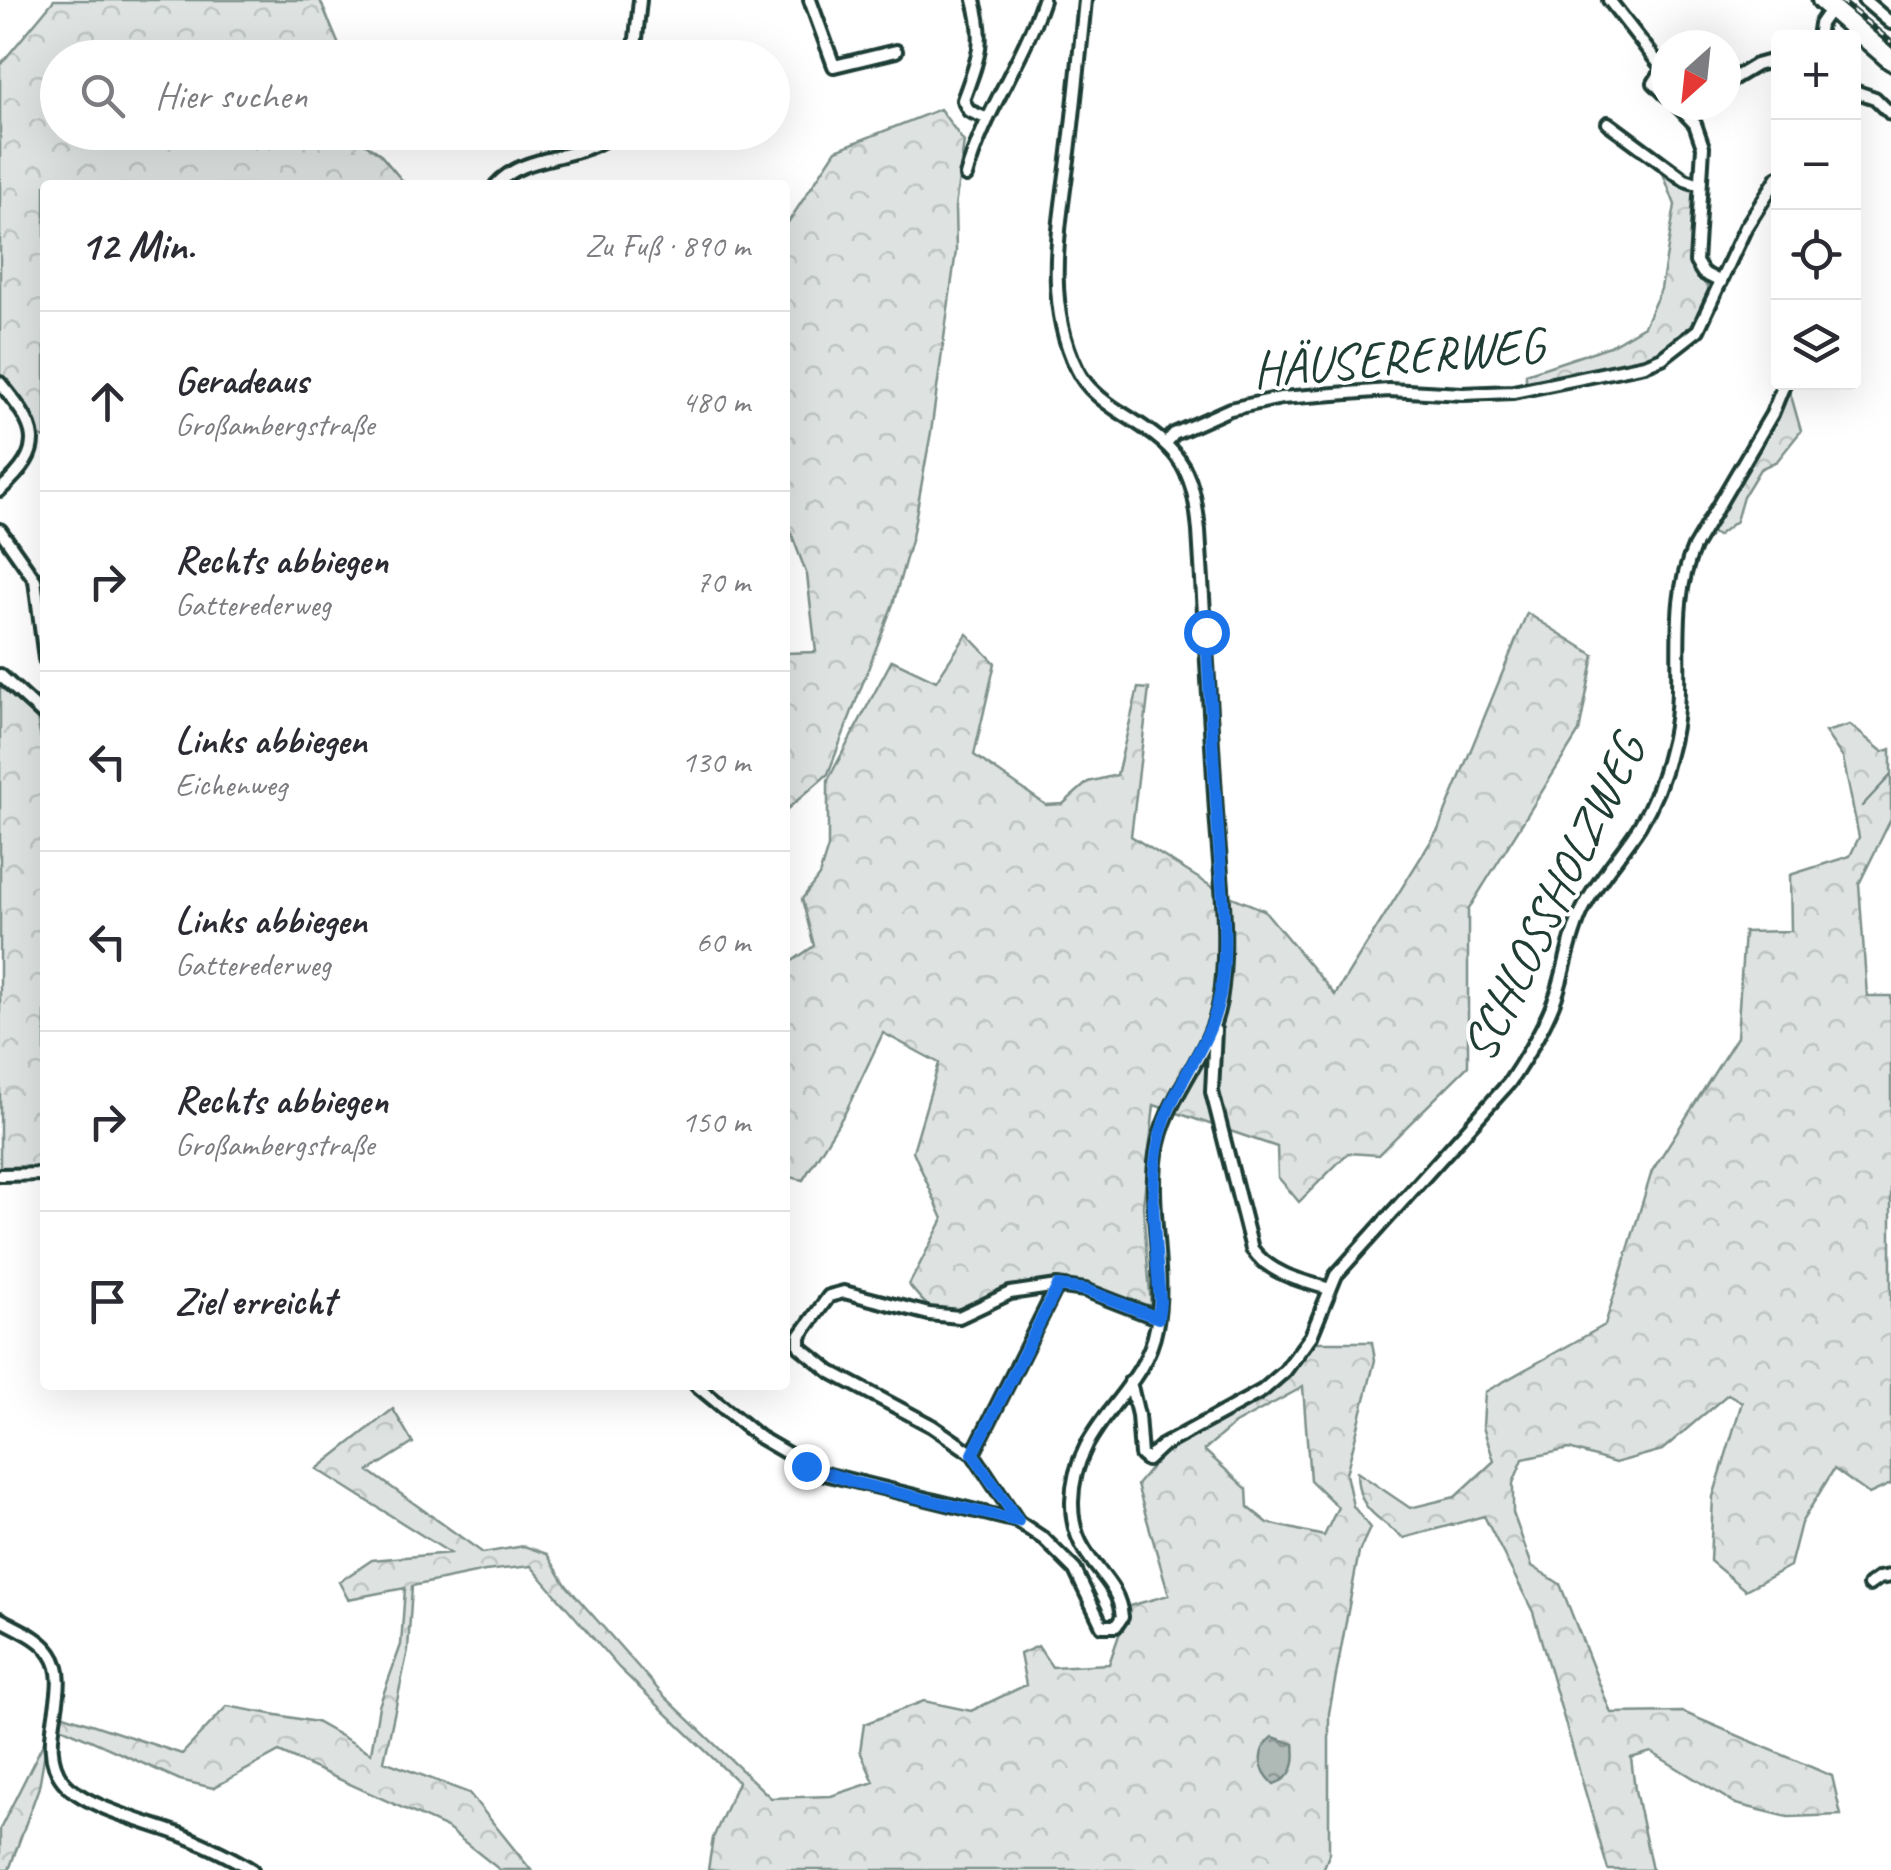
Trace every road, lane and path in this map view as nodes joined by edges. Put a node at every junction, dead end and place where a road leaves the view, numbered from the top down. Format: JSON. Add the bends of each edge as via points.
{"nodes":[{"id":1,"x":640,"y":0,"type":"edge"},
{"id":2,"x":810,"y":0,"type":"edge"},
{"id":3,"x":974,"y":0,"type":"edge"},
{"id":4,"x":1043,"y":0,"type":"edge"},
{"id":5,"x":1086,"y":0,"type":"edge"},
{"id":6,"x":1609,"y":0,"type":"edge"},
{"id":7,"x":1864,"y":0,"type":"edge"},
{"id":8,"x":1827,"y":4,"type":"edge"},
{"id":9,"x":1891,"y":22,"type":"edge"},
{"id":10,"x":1819,"y":30,"type":"edge"},
{"id":11,"x":636,"y":40,"type":"edge"},
{"id":12,"x":896,"y":51,"type":"dead end"},
{"id":13,"x":1651,"y":53,"type":"edge"},
{"id":14,"x":1771,"y":60,"type":"edge"},
{"id":15,"x":1891,"y":60,"type":"edge"},
{"id":16,"x":1741,"y":74,"type":"edge"},
{"id":17,"x":1861,"y":93,"type":"edge"},
{"id":18,"x":1891,"y":114,"type":"edge"},
{"id":19,"x":988,"y":119,"type":"junction"},
{"id":20,"x":1691,"y":120,"type":"edge"},
{"id":21,"x":1608,"y":123,"type":"dead end"},
{"id":22,"x":581,"y":150,"type":"edge"},
{"id":23,"x":966,"y":176,"type":"dead end"},
{"id":24,"x":502,"y":180,"type":"edge"},
{"id":25,"x":1700,"y":185,"type":"junction"},
{"id":26,"x":1771,"y":188,"type":"edge"},
{"id":27,"x":1721,"y":282,"type":"junction"},
{"id":28,"x":0,"y":383,"type":"edge"},
{"id":29,"x":1782,"y":390,"type":"edge"},
{"id":30,"x":1167,"y":442,"type":"junction"},
{"id":31,"x":0,"y":490,"type":"edge"},
{"id":32,"x":0,"y":530,"type":"edge"},
{"id":33,"x":40,"y":612,"type":"edge"},
{"id":34,"x":0,"y":675,"type":"edge"},
{"id":35,"x":40,"y":712,"type":"edge"},
{"id":36,"x":1216,"y":1018,"type":"junction"},
{"id":37,"x":40,"y":1174,"type":"edge"},
{"id":38,"x":0,"y":1175,"type":"edge"},
{"id":39,"x":1058,"y":1286,"type":"junction"},
{"id":40,"x":1330,"y":1289,"type":"junction"},
{"id":41,"x":1158,"y":1318,"type":"junction"},
{"id":42,"x":1130,"y":1382,"type":"junction"},
{"id":43,"x":702,"y":1390,"type":"edge"},
{"id":44,"x":973,"y":1454,"type":"junction"},
{"id":45,"x":1018,"y":1521,"type":"junction"},
{"id":46,"x":1891,"y":1576,"type":"edge"},
{"id":47,"x":1868,"y":1585,"type":"dead end"},
{"id":48,"x":0,"y":1619,"type":"edge"},
{"id":49,"x":252,"y":1870,"type":"edge"}],
"edges":[{"from":1,"to":11,"type":"street"},
{"from":2,"to":12,"type":"street","via":[[834,66]]},
{"from":3,"to":19,"type":"street","via":[[980,55],[963,100],[968,111]]},
{"from":4,"to":19,"type":"street"},
{"from":5,"to":30,"type":"street","via":[[1057,254],[1059,316],[1089,388]]},
{"from":6,"to":13,"type":"street"},
{"from":7,"to":9,"type":"street"},
{"from":8,"to":10,"type":"street"},
{"from":8,"to":15,"type":"main road"},
{"from":14,"to":16,"type":"street"},
{"from":17,"to":18,"type":"street"},
{"from":19,"to":23,"type":"street"},
{"from":20,"to":25,"type":"street","via":[[1703,147]]},
{"from":21,"to":25,"type":"street"},
{"from":22,"to":24,"type":"street","via":[[518,168]]},
{"from":25,"to":27,"type":"street","via":[[1696,262]]},
{"from":26,"to":27,"type":"street","name":"HÄUSERERWEG"},
{"from":27,"to":30,"type":"street","name":"HÄUSERERWEG","via":[[1698,330],[1646,365],[1513,392],[1389,390],[1280,398],[1230,409]]},
{"from":28,"to":31,"type":"street","via":[[33,434],[27,462]]},
{"from":29,"to":40,"type":"street","name":"SCHLOSSHOLZWEG","via":[[1683,570],[1671,748],[1639,827],[1574,928],[1554,1001],[1530,1051],[1489,1108],[1336,1274]]},
{"from":30,"to":36,"type":"street","via":[[1188,473],[1200,531],[1223,911]]},
{"from":32,"to":33,"type":"street","via":[[35,580]]},
{"from":34,"to":35,"type":"street"},
{"from":36,"to":40,"type":"street","via":[[1212,1092],[1252,1249],[1275,1270]]},
{"from":36,"to":41,"type":"street","via":[[1158,1144]]},
{"from":37,"to":38,"type":"street"},
{"from":39,"to":41,"type":"street"},
{"from":39,"to":44,"type":"street"},
{"from":39,"to":44,"type":"street","via":[[1010,1294],[959,1317],[844,1292],[830,1296],[800,1336],[800,1348],[830,1372]]},
{"from":40,"to":42,"type":"street","name":"SCHLOSSHOLZWEG","via":[[1311,1336],[1285,1371],[1147,1460]]},
{"from":41,"to":42,"type":"street"},
{"from":42,"to":45,"type":"street","via":[[1092,1434],[1072,1488],[1076,1535],[1119,1600],[1116,1626],[1102,1626],[1075,1570]]},
{"from":43,"to":45,"type":"street","via":[[758,1437],[821,1473]]},
{"from":44,"to":45,"type":"street"},
{"from":46,"to":47,"type":"street"},
{"from":48,"to":49,"type":"street","via":[[55,1660],[52,1754],[67,1786]]}]}
